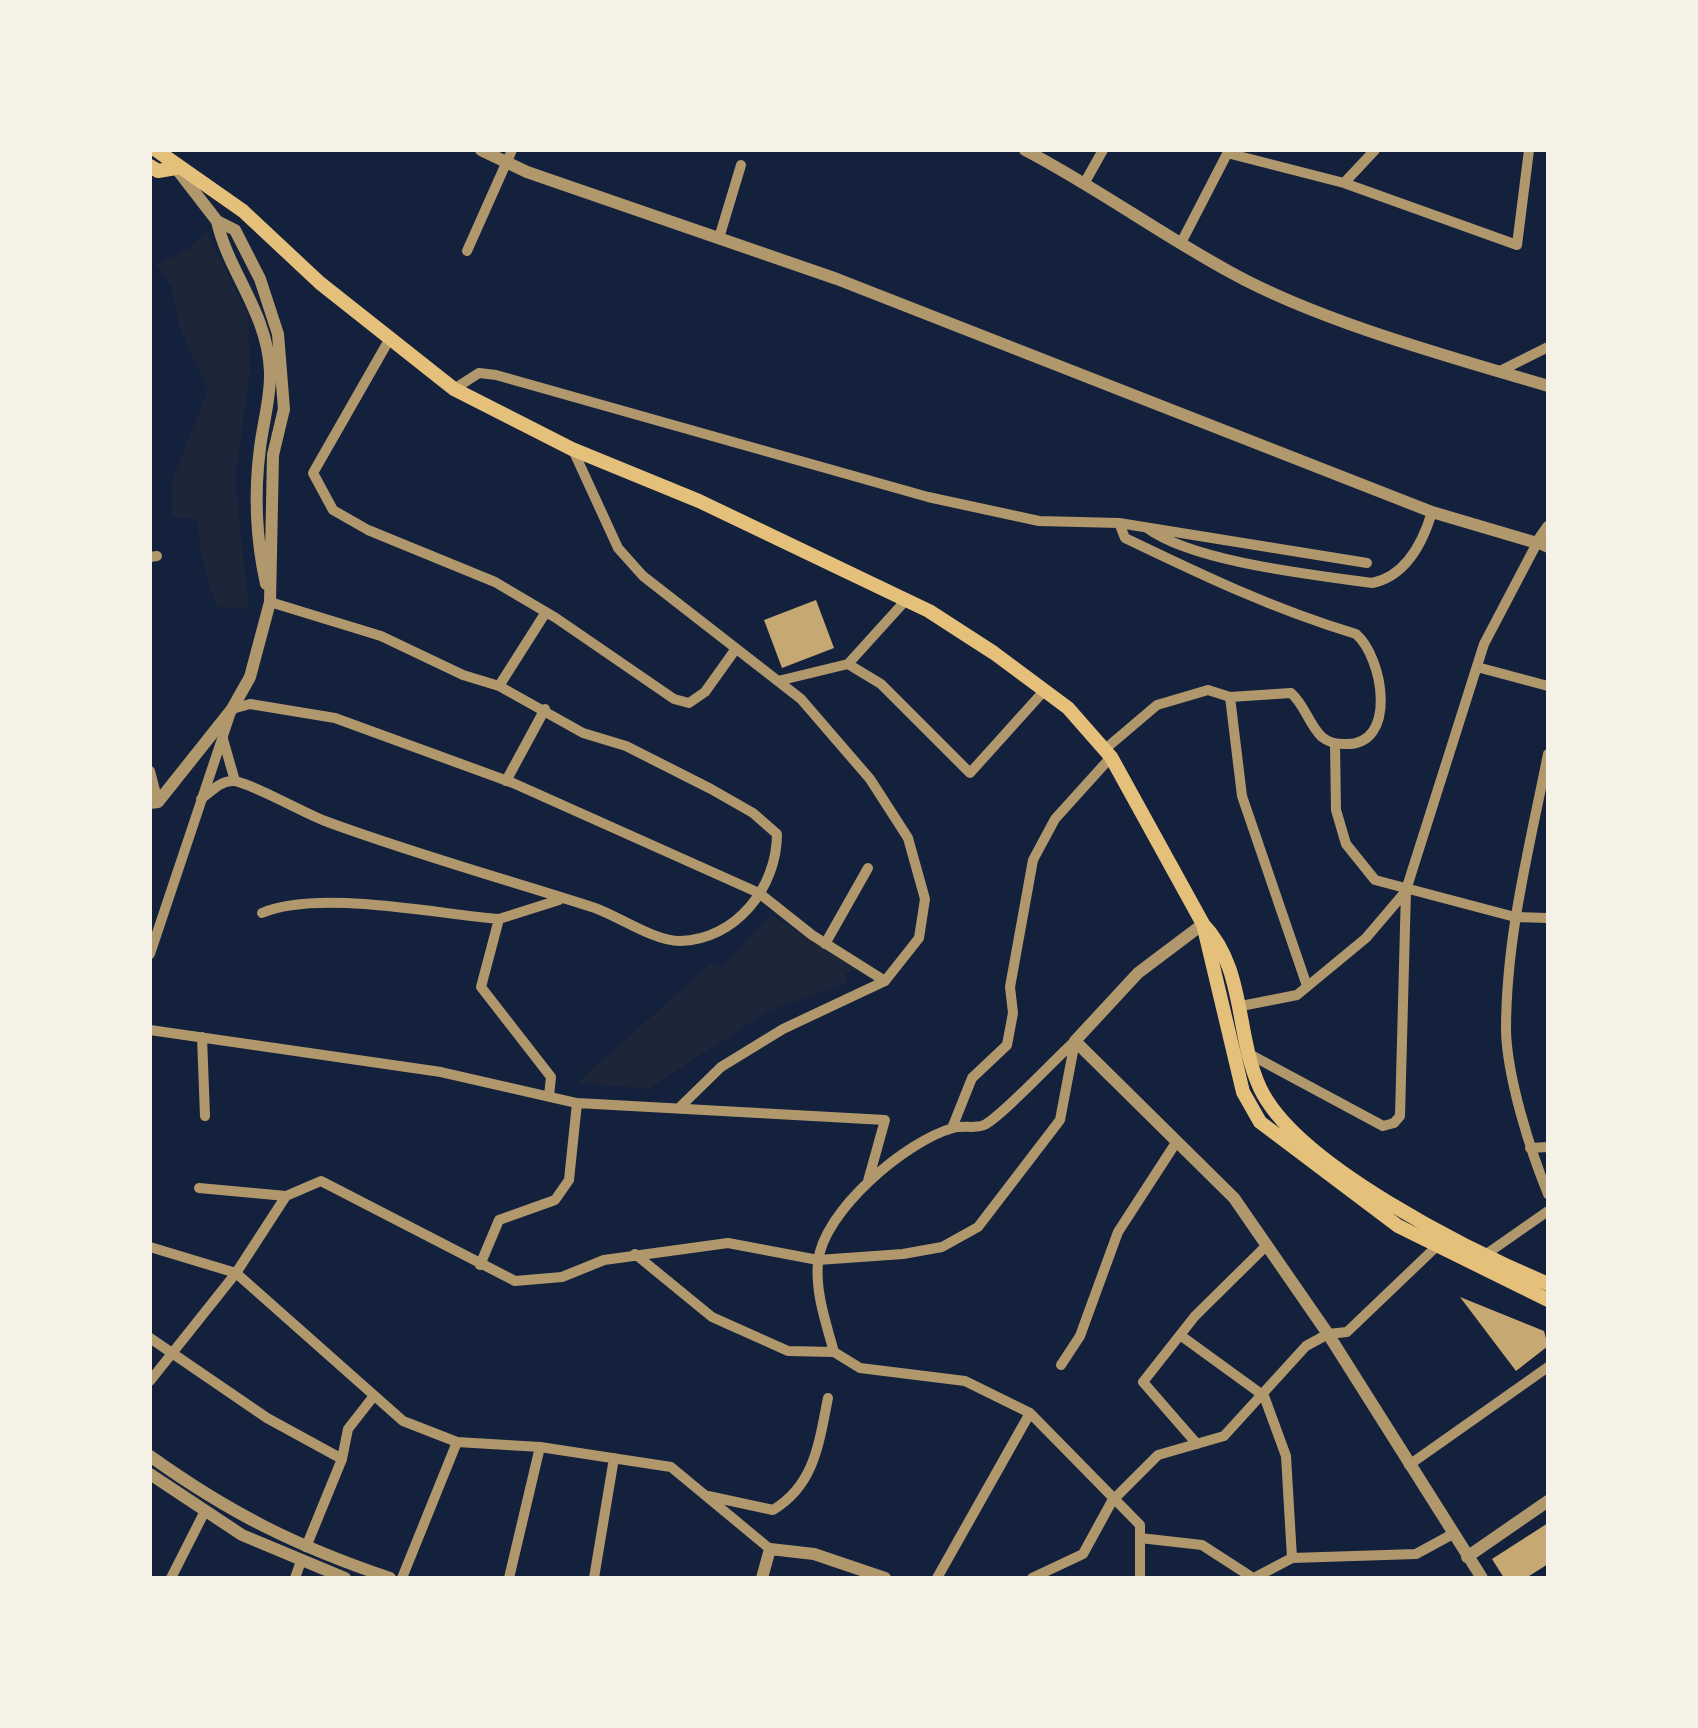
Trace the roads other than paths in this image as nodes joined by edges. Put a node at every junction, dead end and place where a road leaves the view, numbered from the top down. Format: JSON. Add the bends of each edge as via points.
{"nodes":[{"id":1,"x":156,"y":150,"type":"edge"},
{"id":2,"x":480,"y":150,"type":"edge"},
{"id":3,"x":512,"y":150,"type":"edge"},
{"id":4,"x":1025,"y":150,"type":"edge"},
{"id":5,"x":1103,"y":150,"type":"edge"},
{"id":6,"x":1374,"y":150,"type":"edge"},
{"id":7,"x":1529,"y":150,"type":"edge"},
{"id":8,"x":1228,"y":151,"type":"edge"},
{"id":9,"x":509,"y":165,"type":"junction"},
{"id":10,"x":742,"y":165,"type":"dead end"},
{"id":11,"x":150,"y":166,"type":"edge"},
{"id":12,"x":176,"y":168,"type":"junction"},
{"id":13,"x":1085,"y":182,"type":"junction"},
{"id":14,"x":1344,"y":183,"type":"junction"},
{"id":15,"x":719,"y":238,"type":"junction"},
{"id":16,"x":1182,"y":241,"type":"junction"},
{"id":17,"x":468,"y":251,"type":"dead end"},
{"id":18,"x":388,"y":340,"type":"junction"},
{"id":19,"x":1548,"y":346,"type":"edge"},
{"id":20,"x":1500,"y":371,"type":"junction"},
{"id":21,"x":1548,"y":386,"type":"edge"},
{"id":22,"x":454,"y":389,"type":"junction"},
{"id":23,"x":572,"y":449,"type":"junction"},
{"id":24,"x":1432,"y":512,"type":"junction"},
{"id":25,"x":1119,"y":523,"type":"junction"},
{"id":26,"x":1146,"y":527,"type":"junction"},
{"id":27,"x":1548,"y":527,"type":"edge"},
{"id":28,"x":1543,"y":546,"type":"edge"},
{"id":29,"x":1368,"y":563,"type":"dead end"},
{"id":30,"x":906,"y":600,"type":"junction"},
{"id":31,"x":270,"y":602,"type":"junction"},
{"id":32,"x":546,"y":612,"type":"junction"},
{"id":33,"x":735,"y":650,"type":"junction"},
{"id":34,"x":848,"y":664,"type":"junction"},
{"id":35,"x":1477,"y":667,"type":"junction"},
{"id":36,"x":778,"y":681,"type":"junction"},
{"id":37,"x":499,"y":686,"type":"junction"},
{"id":38,"x":1548,"y":686,"type":"edge"},
{"id":39,"x":1043,"y":692,"type":"junction"},
{"id":40,"x":1230,"y":698,"type":"junction"},
{"id":41,"x":232,"y":709,"type":"junction"},
{"id":42,"x":545,"y":709,"type":"junction"},
{"id":43,"x":223,"y":739,"type":"junction"},
{"id":44,"x":1335,"y":744,"type":"junction"},
{"id":45,"x":1108,"y":753,"type":"junction"},
{"id":46,"x":1548,"y":754,"type":"edge"},
{"id":47,"x":150,"y":771,"type":"edge"},
{"id":48,"x":506,"y":780,"type":"junction"},
{"id":49,"x":235,"y":781,"type":"junction"},
{"id":50,"x":202,"y":800,"type":"junction"},
{"id":51,"x":154,"y":802,"type":"edge"},
{"id":52,"x":868,"y":868,"type":"dead end"},
{"id":53,"x":1406,"y":890,"type":"junction"},
{"id":54,"x":760,"y":892,"type":"junction"},
{"id":55,"x":560,"y":900,"type":"junction"},
{"id":56,"x":262,"y":913,"type":"dead end"},
{"id":57,"x":1515,"y":916,"type":"junction"},
{"id":58,"x":1548,"y":918,"type":"edge"},
{"id":59,"x":499,"y":919,"type":"junction"},
{"id":60,"x":1203,"y":924,"type":"junction"},
{"id":61,"x":824,"y":944,"type":"junction"},
{"id":62,"x":150,"y":954,"type":"edge"},
{"id":63,"x":885,"y":981,"type":"junction"},
{"id":64,"x":1307,"y":986,"type":"junction"},
{"id":65,"x":1241,"y":1006,"type":"junction"},
{"id":66,"x":150,"y":1030,"type":"edge"},
{"id":67,"x":202,"y":1037,"type":"junction"},
{"id":68,"x":1075,"y":1042,"type":"junction"},
{"id":69,"x":1251,"y":1055,"type":"junction"},
{"id":70,"x":548,"y":1096,"type":"junction"},
{"id":71,"x":577,"y":1103,"type":"junction"},
{"id":72,"x":679,"y":1108,"type":"junction"},
{"id":73,"x":206,"y":1116,"type":"dead end"},
{"id":74,"x":952,"y":1128,"type":"junction"},
{"id":75,"x":1177,"y":1141,"type":"junction"},
{"id":76,"x":1530,"y":1148,"type":"junction"},
{"id":77,"x":1548,"y":1148,"type":"edge"},
{"id":78,"x":868,"y":1181,"type":"junction"},
{"id":79,"x":199,"y":1188,"type":"dead end"},
{"id":80,"x":1548,"y":1194,"type":"edge"},
{"id":81,"x":286,"y":1196,"type":"junction"},
{"id":82,"x":1548,"y":1211,"type":"edge"},
{"id":83,"x":1267,"y":1245,"type":"junction"},
{"id":84,"x":150,"y":1246,"type":"edge"},
{"id":85,"x":1437,"y":1246,"type":"junction"},
{"id":86,"x":635,"y":1254,"type":"junction"},
{"id":87,"x":1485,"y":1255,"type":"junction"},
{"id":88,"x":818,"y":1260,"type":"junction"},
{"id":89,"x":480,"y":1265,"type":"junction"},
{"id":90,"x":236,"y":1273,"type":"junction"},
{"id":91,"x":1548,"y":1284,"type":"edge"},
{"id":92,"x":1548,"y":1300,"type":"edge"},
{"id":93,"x":1328,"y":1334,"type":"junction"},
{"id":94,"x":1180,"y":1335,"type":"junction"},
{"id":95,"x":150,"y":1338,"type":"edge"},
{"id":96,"x":834,"y":1352,"type":"junction"},
{"id":97,"x":170,"y":1353,"type":"junction"},
{"id":98,"x":1061,"y":1365,"type":"dead end"},
{"id":99,"x":1548,"y":1367,"type":"edge"},
{"id":100,"x":150,"y":1380,"type":"edge"},
{"id":101,"x":1264,"y":1396,"type":"junction"},
{"id":102,"x":373,"y":1397,"type":"junction"},
{"id":103,"x":828,"y":1398,"type":"dead end"},
{"id":104,"x":1030,"y":1413,"type":"junction"},
{"id":105,"x":457,"y":1442,"type":"junction"},
{"id":106,"x":1196,"y":1444,"type":"junction"},
{"id":107,"x":540,"y":1446,"type":"junction"},
{"id":108,"x":150,"y":1456,"type":"edge"},
{"id":109,"x":614,"y":1458,"type":"junction"},
{"id":110,"x":342,"y":1459,"type":"junction"},
{"id":111,"x":1409,"y":1466,"type":"junction"},
{"id":112,"x":150,"y":1474,"type":"edge"},
{"id":113,"x":707,"y":1496,"type":"junction"},
{"id":114,"x":1548,"y":1501,"type":"edge"},
{"id":115,"x":1112,"y":1502,"type":"junction"},
{"id":116,"x":206,"y":1511,"type":"junction"},
{"id":117,"x":1452,"y":1535,"type":"junction"},
{"id":118,"x":1140,"y":1538,"type":"junction"},
{"id":119,"x":770,"y":1549,"type":"junction"},
{"id":120,"x":303,"y":1554,"type":"junction"},
{"id":121,"x":1467,"y":1557,"type":"junction"},
{"id":122,"x":1292,"y":1558,"type":"junction"},
{"id":123,"x":172,"y":1578,"type":"edge"},
{"id":124,"x":295,"y":1578,"type":"edge"},
{"id":125,"x":346,"y":1578,"type":"edge"},
{"id":126,"x":390,"y":1578,"type":"edge"},
{"id":127,"x":402,"y":1578,"type":"edge"},
{"id":128,"x":509,"y":1578,"type":"edge"},
{"id":129,"x":594,"y":1578,"type":"edge"},
{"id":130,"x":762,"y":1578,"type":"edge"},
{"id":131,"x":885,"y":1578,"type":"edge"},
{"id":132,"x":938,"y":1578,"type":"edge"},
{"id":133,"x":1032,"y":1578,"type":"edge"},
{"id":134,"x":1140,"y":1578,"type":"edge"},
{"id":135,"x":1254,"y":1578,"type":"edge"},
{"id":136,"x":1482,"y":1578,"type":"edge"}],
"edges":[{"from":1,"to":12,"type":"main road"},
{"from":2,"to":9,"type":"street"},
{"from":3,"to":9,"type":"street"},
{"from":4,"to":13,"type":"street"},
{"from":5,"to":13,"type":"street"},
{"from":6,"to":14,"type":"street"},
{"from":7,"to":14,"type":"street","via":[[1517,245]]},
{"from":8,"to":14,"type":"street"},
{"from":8,"to":16,"type":"street"},
{"from":9,"to":15,"type":"street"},
{"from":9,"to":17,"type":"street"},
{"from":10,"to":15,"type":"street"},
{"from":11,"to":12,"type":"main road"},
{"from":12,"to":18,"type":"main road","via":[[243,212]]},
{"from":12,"to":31,"type":"street","via":[[217,221],[235,230],[278,334],[284,372],[270,508]]},
{"from":13,"to":16,"type":"street"},
{"from":15,"to":24,"type":"street"},
{"from":16,"to":20,"type":"street","via":[[1294,302]]},
{"from":18,"to":22,"type":"main road"},
{"from":18,"to":32,"type":"street","via":[[314,473],[318,486],[333,510],[368,530],[495,582]]},
{"from":19,"to":20,"type":"street"},
{"from":20,"to":21,"type":"street"},
{"from":22,"to":23,"type":"main road"},
{"from":22,"to":25,"type":"street","via":[[479,373],[496,375],[928,497],[1039,520]]},
{"from":23,"to":30,"type":"main road"},
{"from":23,"to":33,"type":"street","via":[[618,548]]},
{"from":24,"to":26,"type":"street","via":[[1422,544],[1386,580],[1372,583],[1232,558],[1166,541]]},
{"from":24,"to":28,"type":"street"},
{"from":25,"to":26,"type":"street"},
{"from":25,"to":44,"type":"street","via":[[1125,538],[1232,592],[1356,634],[1370,646],[1382,708],[1373,731],[1354,745]]},
{"from":26,"to":29,"type":"street"},
{"from":27,"to":28,"type":"street"},
{"from":28,"to":35,"type":"street"},
{"from":30,"to":34,"type":"street"},
{"from":30,"to":39,"type":"main road","via":[[994,652]]},
{"from":31,"to":37,"type":"street","via":[[380,636]]},
{"from":31,"to":41,"type":"street","via":[[250,677]]},
{"from":32,"to":33,"type":"street","via":[[689,704]]},
{"from":32,"to":37,"type":"street"},
{"from":33,"to":36,"type":"street"},
{"from":34,"to":36,"type":"street"},
{"from":34,"to":39,"type":"street","via":[[882,684],[970,773]]},
{"from":35,"to":38,"type":"street"},
{"from":35,"to":53,"type":"street"},
{"from":36,"to":63,"type":"street","via":[[870,779],[908,838],[925,899],[920,938]]},
{"from":37,"to":42,"type":"street"},
{"from":39,"to":45,"type":"main road","via":[[1068,708]]},
{"from":40,"to":44,"type":"street","via":[[1291,693],[1321,736]]},
{"from":40,"to":45,"type":"street","via":[[1208,690],[1156,705]]},
{"from":40,"to":64,"type":"street","via":[[1242,796]]},
{"from":41,"to":43,"type":"street"},
{"from":41,"to":48,"type":"street","via":[[250,704],[334,718]]},
{"from":41,"to":51,"type":"street"},
{"from":42,"to":48,"type":"street"},
{"from":42,"to":54,"type":"street","via":[[753,813],[777,834],[777,861]]},
{"from":43,"to":49,"type":"street"},
{"from":43,"to":50,"type":"street"},
{"from":44,"to":53,"type":"street","via":[[1336,810],[1346,844],[1375,880]]},
{"from":45,"to":60,"type":"main road"},
{"from":45,"to":74,"type":"street","via":[[1055,819],[1034,860],[1010,987],[1008,1045],[972,1078]]},
{"from":46,"to":57,"type":"street"},
{"from":47,"to":51,"type":"street"},
{"from":48,"to":54,"type":"street"},
{"from":49,"to":50,"type":"street"},
{"from":49,"to":55,"type":"street","via":[[388,844]]},
{"from":50,"to":62,"type":"street"},
{"from":52,"to":61,"type":"street"},
{"from":53,"to":57,"type":"street"},
{"from":53,"to":64,"type":"street","via":[[1366,938]]},
{"from":53,"to":69,"type":"street","via":[[1402,1096],[1394,1124],[1382,1126]]},
{"from":54,"to":55,"type":"street","via":[[716,936],[676,942]]},
{"from":54,"to":61,"type":"street"},
{"from":55,"to":59,"type":"street"},
{"from":56,"to":59,"type":"street","via":[[281,904],[334,903]]},
{"from":57,"to":58,"type":"street"},
{"from":57,"to":76,"type":"street","via":[[1506,1033]]},
{"from":59,"to":70,"type":"street","via":[[481,987],[551,1077]]},
{"from":60,"to":65,"type":"main road","via":[[1222,944]]},
{"from":60,"to":68,"type":"street","via":[[1138,974]]},
{"from":60,"to":85,"type":"main road","via":[[1243,1092],[1260,1122],[1398,1226]]},
{"from":61,"to":63,"type":"street"},
{"from":63,"to":72,"type":"street","via":[[721,1067]]},
{"from":64,"to":65,"type":"street","via":[[1297,995]]},
{"from":65,"to":69,"type":"main road"},
{"from":66,"to":67,"type":"street"},
{"from":67,"to":70,"type":"street","via":[[442,1072]]},
{"from":67,"to":73,"type":"street"},
{"from":68,"to":74,"type":"street","via":[[984,1125]]},
{"from":68,"to":75,"type":"street"},
{"from":68,"to":88,"type":"street","via":[[1060,1120],[978,1227],[942,1246]]},
{"from":69,"to":87,"type":"main road","via":[[1274,1114],[1303,1140],[1412,1219]]},
{"from":70,"to":71,"type":"street"},
{"from":71,"to":72,"type":"street"},
{"from":71,"to":89,"type":"street","via":[[569,1180],[555,1200],[499,1220]]},
{"from":72,"to":78,"type":"street","via":[[885,1120]]},
{"from":74,"to":78,"type":"street"},
{"from":75,"to":83,"type":"street","via":[[1234,1198]]},
{"from":75,"to":98,"type":"street","via":[[1118,1232],[1080,1336]]},
{"from":76,"to":77,"type":"street"},
{"from":76,"to":80,"type":"street"},
{"from":78,"to":88,"type":"street","via":[[828,1230]]},
{"from":79,"to":81,"type":"street"},
{"from":81,"to":89,"type":"street","via":[[321,1181]]},
{"from":81,"to":90,"type":"street"},
{"from":82,"to":87,"type":"street"},
{"from":83,"to":93,"type":"street"},
{"from":83,"to":94,"type":"street"},
{"from":84,"to":90,"type":"street"},
{"from":85,"to":92,"type":"main road"},
{"from":85,"to":93,"type":"street","via":[[1347,1332]]},
{"from":86,"to":88,"type":"street","via":[[728,1242]]},
{"from":86,"to":89,"type":"street","via":[[562,1278],[516,1281]]},
{"from":86,"to":96,"type":"street","via":[[712,1317],[788,1351]]},
{"from":87,"to":91,"type":"main road"},
{"from":88,"to":96,"type":"street","via":[[818,1292]]},
{"from":90,"to":97,"type":"street"},
{"from":90,"to":102,"type":"street"},
{"from":93,"to":101,"type":"street","via":[[1306,1346]]},
{"from":93,"to":111,"type":"street"},
{"from":94,"to":101,"type":"street"},
{"from":94,"to":106,"type":"street","via":[[1143,1382]]},
{"from":95,"to":97,"type":"street"},
{"from":96,"to":104,"type":"street","via":[[860,1368],[966,1381]]},
{"from":97,"to":100,"type":"street"},
{"from":97,"to":110,"type":"street"},
{"from":99,"to":111,"type":"street"},
{"from":101,"to":106,"type":"street","via":[[1224,1436]]},
{"from":101,"to":122,"type":"street","via":[[1286,1456]]},
{"from":102,"to":105,"type":"street","via":[[403,1421]]},
{"from":102,"to":110,"type":"street","via":[[348,1430]]},
{"from":103,"to":113,"type":"street","via":[[815,1464],[793,1498],[773,1510]]},
{"from":104,"to":115,"type":"street"},
{"from":104,"to":132,"type":"street"},
{"from":105,"to":107,"type":"street"},
{"from":105,"to":127,"type":"street"},
{"from":106,"to":115,"type":"street","via":[[1158,1455]]},
{"from":107,"to":109,"type":"street"},
{"from":107,"to":128,"type":"street"},
{"from":108,"to":120,"type":"street"},
{"from":109,"to":113,"type":"street","via":[[671,1467]]},
{"from":109,"to":129,"type":"street"},
{"from":110,"to":120,"type":"street"},
{"from":111,"to":117,"type":"street"},
{"from":112,"to":116,"type":"street"},
{"from":113,"to":119,"type":"street"},
{"from":114,"to":121,"type":"street"},
{"from":115,"to":118,"type":"street","via":[[1140,1525]]},
{"from":115,"to":133,"type":"street","via":[[1082,1554]]},
{"from":116,"to":120,"type":"street","via":[[242,1535]]},
{"from":116,"to":123,"type":"street"},
{"from":117,"to":121,"type":"street"},
{"from":117,"to":122,"type":"street","via":[[1416,1554]]},
{"from":118,"to":134,"type":"street"},
{"from":118,"to":135,"type":"street","via":[[1202,1545]]},
{"from":119,"to":130,"type":"street"},
{"from":119,"to":131,"type":"street","via":[[814,1554]]},
{"from":120,"to":124,"type":"street"},
{"from":120,"to":125,"type":"street"},
{"from":120,"to":126,"type":"street"},
{"from":121,"to":136,"type":"street"},
{"from":122,"to":135,"type":"street"}]}
